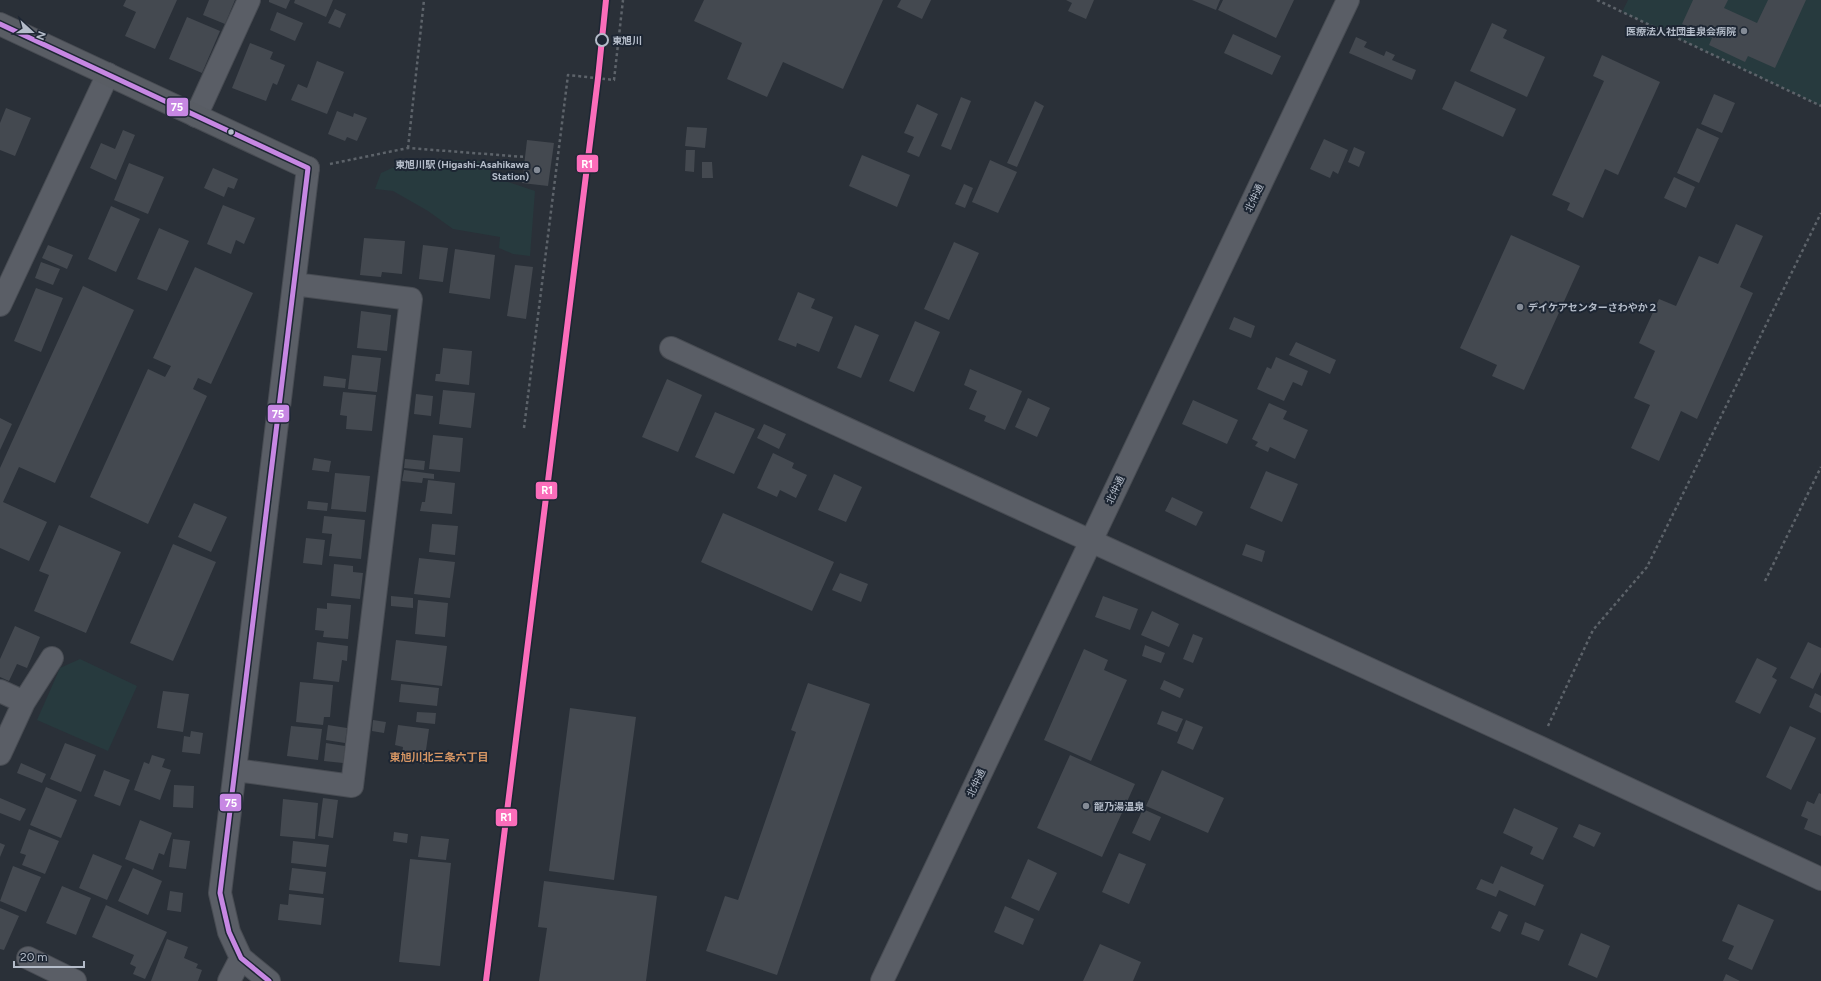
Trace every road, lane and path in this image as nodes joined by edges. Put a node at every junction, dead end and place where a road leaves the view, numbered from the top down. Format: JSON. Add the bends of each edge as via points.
{"nodes":[{"id":1,"x":249,"y":0,"type":"edge"},
{"id":2,"x":424,"y":0,"type":"edge"},
{"id":3,"x":623,"y":0,"type":"edge"},
{"id":4,"x":1348,"y":0,"type":"edge"},
{"id":5,"x":1597,"y":0,"type":"edge"},
{"id":6,"x":0,"y":24,"type":"edge"},
{"id":7,"x":108,"y":74,"type":"junction"},
{"id":8,"x":1821,"y":106,"type":"edge"},
{"id":9,"x":196,"y":116,"type":"junction"},
{"id":10,"x":408,"y":148,"type":"junction"},
{"id":11,"x":525,"y":157,"type":"dead end"},
{"id":12,"x":308,"y":168,"type":"junction"},
{"id":13,"x":1821,"y":213,"type":"edge"},
{"id":14,"x":294,"y":284,"type":"junction"},
{"id":15,"x":0,"y":305,"type":"edge"},
{"id":16,"x":671,"y":348,"type":"dead end"},
{"id":17,"x":524,"y":428,"type":"dead end"},
{"id":18,"x":1821,"y":467,"type":"edge"},
{"id":19,"x":1091,"y":541,"type":"junction"},
{"id":20,"x":1765,"y":581,"type":"dead end"},
{"id":21,"x":52,"y":658,"type":"dead end"},
{"id":22,"x":0,"y":691,"type":"edge"},
{"id":23,"x":24,"y":702,"type":"junction"},
{"id":24,"x":1539,"y":747,"type":"junction"},
{"id":25,"x":0,"y":754,"type":"edge"},
{"id":26,"x":236,"y":770,"type":"junction"},
{"id":27,"x":1821,"y":879,"type":"edge"},
{"id":28,"x":28,"y":958,"type":"dead end"},
{"id":29,"x":241,"y":958,"type":"junction"},
{"id":30,"x":75,"y":981,"type":"edge"},
{"id":31,"x":229,"y":981,"type":"edge"},
{"id":32,"x":269,"y":981,"type":"edge"},
{"id":33,"x":882,"y":981,"type":"edge"}],
"edges":[{"from":1,"to":9,"type":"street"},
{"from":2,"to":10,"type":"path"},
{"from":3,"to":17,"type":"path","via":[[614,80],[568,75]]},
{"from":4,"to":19,"type":"street","name":"北仲通"},
{"from":5,"to":8,"type":"path"},
{"from":6,"to":7,"type":"main road"},
{"from":7,"to":9,"type":"main road"},
{"from":7,"to":15,"type":"street"},
{"from":9,"to":12,"type":"main road"},
{"from":10,"to":11,"type":"path"},
{"from":10,"to":12,"type":"path"},
{"from":12,"to":14,"type":"street"},
{"from":13,"to":24,"type":"path","via":[[1647,567],[1593,630]]},
{"from":14,"to":26,"type":"street"},
{"from":14,"to":26,"type":"street","via":[[411,299],[352,786]]},
{"from":16,"to":19,"type":"street"},
{"from":18,"to":20,"type":"path"},
{"from":19,"to":24,"type":"street"},
{"from":19,"to":33,"type":"street","name":"北仲通"},
{"from":21,"to":23,"type":"street"},
{"from":22,"to":23,"type":"street"},
{"from":23,"to":25,"type":"street"},
{"from":24,"to":27,"type":"street"},
{"from":26,"to":29,"type":"street","via":[[220,893],[229,932]]},
{"from":28,"to":30,"type":"street"},
{"from":29,"to":31,"type":"street"},
{"from":29,"to":32,"type":"street"}]}
